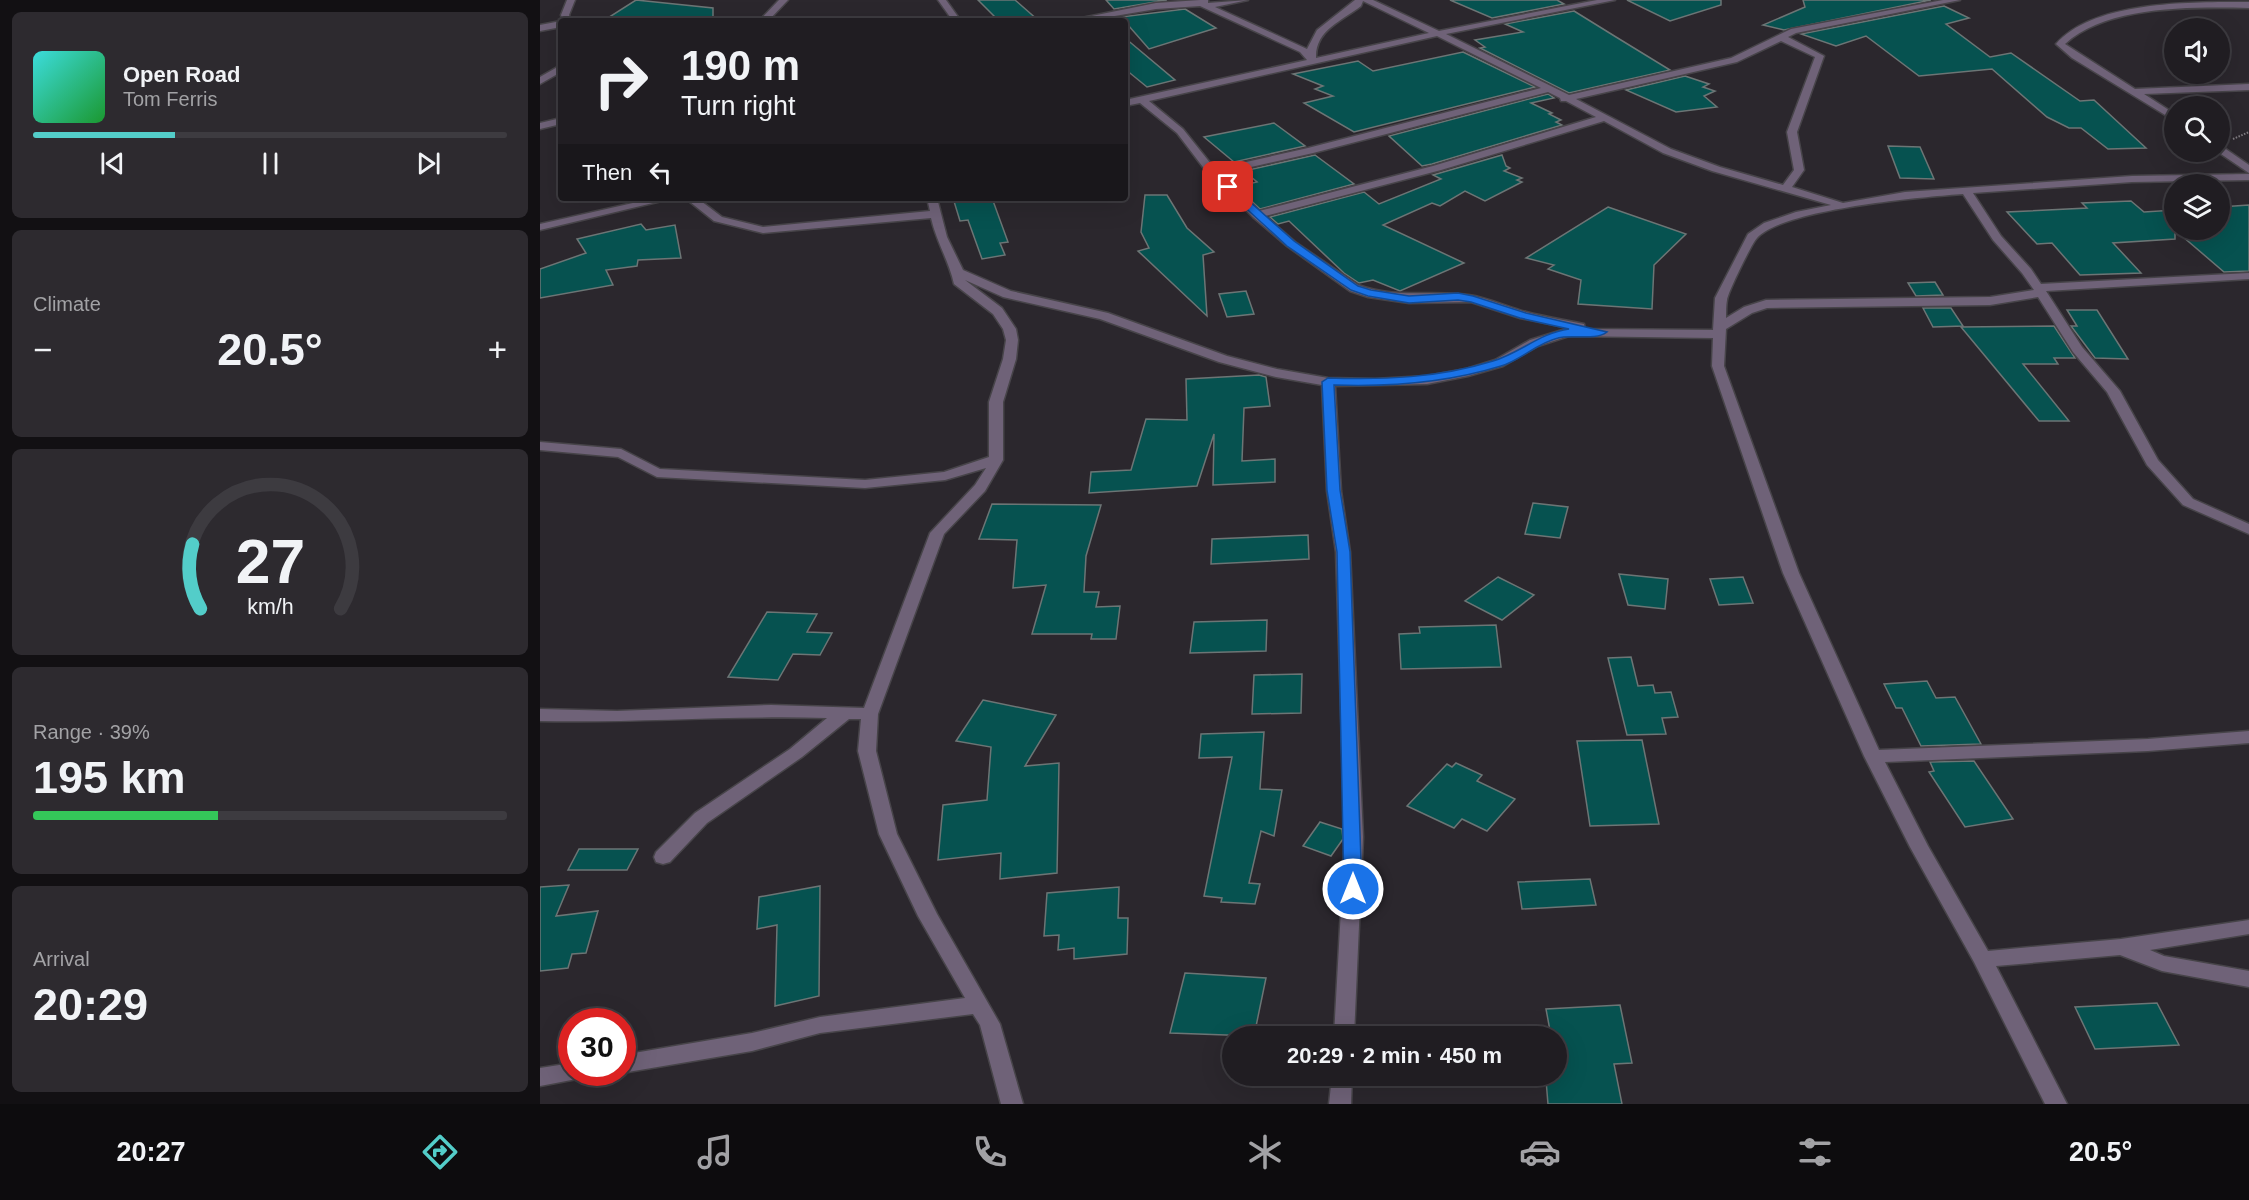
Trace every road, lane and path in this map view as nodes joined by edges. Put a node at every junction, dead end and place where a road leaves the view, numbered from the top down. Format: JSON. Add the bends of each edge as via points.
{"nodes":[{"id":1,"x":571,"y":0,"type":"edge"},
{"id":2,"x":784,"y":0,"type":"edge"},
{"id":3,"x":942,"y":0,"type":"edge"},
{"id":4,"x":1244,"y":0,"type":"edge"},
{"id":5,"x":1359,"y":0,"type":"edge"},
{"id":6,"x":1366,"y":0,"type":"edge"},
{"id":7,"x":1611,"y":0,"type":"edge"},
{"id":8,"x":1955,"y":0,"type":"edge"},
{"id":9,"x":1204,"y":3,"type":"edge"},
{"id":10,"x":2249,"y":4,"type":"edge"},
{"id":11,"x":566,"y":18,"type":"edge"},
{"id":12,"x":766,"y":18,"type":"edge"},
{"id":13,"x":955,"y":18,"type":"edge"},
{"id":14,"x":1088,"y":18,"type":"edge"},
{"id":15,"x":558,"y":25,"type":"edge"},
{"id":16,"x":540,"y":28,"type":"edge"},
{"id":17,"x":1437,"y":35,"type":"junction"},
{"id":18,"x":1783,"y":38,"type":"junction"},
{"id":19,"x":1311,"y":59,"type":"junction"},
{"id":20,"x":558,"y":70,"type":"edge"},
{"id":21,"x":540,"y":81,"type":"edge"},
{"id":22,"x":2249,"y":87,"type":"edge"},
{"id":23,"x":1547,"y":89,"type":"junction"},
{"id":24,"x":2135,"y":92,"type":"junction"},
{"id":25,"x":1141,"y":99,"type":"junction"},
{"id":26,"x":1564,"y":99,"type":"junction"},
{"id":27,"x":1128,"y":102,"type":"edge"},
{"id":28,"x":2164,"y":111,"type":"edge"},
{"id":29,"x":1601,"y":119,"type":"junction"},
{"id":30,"x":558,"y":122,"type":"edge"},
{"id":31,"x":540,"y":126,"type":"edge"},
{"id":32,"x":2230,"y":156,"type":"edge"},
{"id":33,"x":2249,"y":170,"type":"edge"},
{"id":34,"x":1213,"y":173,"type":"junction"},
{"id":35,"x":2249,"y":177,"type":"edge"},
{"id":36,"x":1785,"y":189,"type":"junction"},
{"id":37,"x":1966,"y":191,"type":"junction"},
{"id":38,"x":656,"y":201,"type":"edge"},
{"id":39,"x":694,"y":201,"type":"edge"},
{"id":40,"x":933,"y":201,"type":"edge"},
{"id":41,"x":1844,"y":205,"type":"junction"},
{"id":42,"x":937,"y":214,"type":"junction"},
{"id":43,"x":1257,"y":215,"type":"junction"},
{"id":44,"x":540,"y":227,"type":"edge"},
{"id":45,"x":957,"y":272,"type":"junction"},
{"id":46,"x":2249,"y":276,"type":"edge"},
{"id":47,"x":2039,"y":291,"type":"junction"},
{"id":48,"x":1720,"y":330,"type":"junction"},
{"id":49,"x":1601,"y":332,"type":"junction"},
{"id":50,"x":1328,"y":382,"type":"junction"},
{"id":51,"x":540,"y":446,"type":"edge"},
{"id":52,"x":996,"y":460,"type":"junction"},
{"id":53,"x":2249,"y":530,"type":"edge"},
{"id":54,"x":845,"y":712,"type":"junction"},
{"id":55,"x":870,"y":714,"type":"junction"},
{"id":56,"x":540,"y":715,"type":"edge"},
{"id":57,"x":2249,"y":737,"type":"edge"},
{"id":58,"x":1873,"y":756,"type":"junction"},
{"id":59,"x":663,"y":857,"type":"dead end"},
{"id":60,"x":2249,"y":927,"type":"edge"},
{"id":61,"x":2121,"y":947,"type":"junction"},
{"id":62,"x":1983,"y":959,"type":"junction"},
{"id":63,"x":2249,"y":978,"type":"edge"},
{"id":64,"x":977,"y":1005,"type":"junction"},
{"id":65,"x":1344,"y":1026,"type":"edge"},
{"id":66,"x":636,"y":1063,"type":"edge"},
{"id":67,"x":558,"y":1074,"type":"edge"},
{"id":68,"x":540,"y":1077,"type":"edge"},
{"id":69,"x":1341,"y":1086,"type":"edge"},
{"id":70,"x":1012,"y":1104,"type":"edge"},
{"id":71,"x":1340,"y":1104,"type":"edge"},
{"id":72,"x":2056,"y":1104,"type":"edge"}],
"edges":[{"from":1,"to":11,"type":"street"},
{"from":2,"to":12,"type":"street"},
{"from":3,"to":13,"type":"street"},
{"from":4,"to":9,"type":"street"},
{"from":5,"to":19,"type":"street","via":[[1312,40]]},
{"from":6,"to":17,"type":"street"},
{"from":7,"to":17,"type":"street"},
{"from":8,"to":18,"type":"street","via":[[1794,31]]},
{"from":9,"to":14,"type":"street","via":[[1156,6]]},
{"from":9,"to":19,"type":"street","via":[[1286,42]]},
{"from":10,"to":24,"type":"street","via":[[2199,5],[2126,14],[2104,18],[2064,37],[2060,44],[2075,56]]},
{"from":15,"to":16,"type":"street"},
{"from":17,"to":19,"type":"street"},
{"from":17,"to":23,"type":"street","via":[[1495,60]]},
{"from":18,"to":26,"type":"street","via":[[1713,66]]},
{"from":18,"to":36,"type":"street","via":[[1820,56],[1792,132],[1798,170]]},
{"from":19,"to":25,"type":"street"},
{"from":20,"to":21,"type":"street"},
{"from":22,"to":24,"type":"street"},
{"from":23,"to":26,"type":"street"},
{"from":23,"to":34,"type":"street"},
{"from":24,"to":28,"type":"street"},
{"from":25,"to":27,"type":"street"},
{"from":25,"to":34,"type":"street","via":[[1180,131]]},
{"from":26,"to":29,"type":"street"},
{"from":29,"to":36,"type":"street","via":[[1676,155]]},
{"from":29,"to":43,"type":"street","via":[[1437,168]]},
{"from":30,"to":31,"type":"street"},
{"from":32,"to":33,"type":"street"},
{"from":34,"to":43,"type":"street"},
{"from":35,"to":37,"type":"street","via":[[2133,179]]},
{"from":36,"to":41,"type":"street"},
{"from":37,"to":41,"type":"street"},
{"from":37,"to":47,"type":"street"},
{"from":38,"to":44,"type":"street"},
{"from":39,"to":42,"type":"street","via":[[718,219],[763,230]]},
{"from":40,"to":42,"type":"street"},
{"from":41,"to":48,"type":"street","via":[[1800,214],[1768,225],[1752,236],[1720,298]]},
{"from":42,"to":45,"type":"street","via":[[941,237]]},
{"from":43,"to":49,"type":"street","via":[[1311,258],[1354,288],[1368,293],[1409,299],[1473,299]]},
{"from":45,"to":50,"type":"street","via":[[1007,294],[1104,316],[1223,359]]},
{"from":45,"to":52,"type":"street","via":[[960,284],[993,304],[1003,315],[1010,332],[1011,351],[996,401]]},
{"from":46,"to":47,"type":"street"},
{"from":47,"to":48,"type":"street","via":[[1990,300],[1766,304],[1748,310]]},
{"from":47,"to":53,"type":"street","via":[[2077,349],[2113,392],[2152,462],[2170,484],[2188,502]]},
{"from":48,"to":49,"type":"street","via":[[1648,335]]},
{"from":48,"to":58,"type":"street","via":[[1718,366],[1791,573]]},
{"from":49,"to":50,"type":"street","via":[[1551,336],[1499,363],[1427,380]]},
{"from":50,"to":65,"type":"street","via":[[1334,490],[1343,552],[1353,837]]},
{"from":51,"to":52,"type":"street","via":[[621,453],[657,473],[865,484],[945,476]]},
{"from":52,"to":55,"type":"street","via":[[979,489],[937,532]]},
{"from":54,"to":55,"type":"street"},
{"from":54,"to":56,"type":"street"},
{"from":54,"to":59,"type":"street","via":[[796,753],[701,818]]},
{"from":55,"to":64,"type":"street","via":[[867,751],[888,834]]},
{"from":57,"to":58,"type":"street"},
{"from":58,"to":62,"type":"street"},
{"from":60,"to":61,"type":"street"},
{"from":61,"to":62,"type":"street"},
{"from":61,"to":63,"type":"street","via":[[2162,963]]},
{"from":62,"to":72,"type":"street"},
{"from":64,"to":66,"type":"street","via":[[820,1025],[752,1042]]},
{"from":64,"to":70,"type":"street","via":[[990,1024]]},
{"from":67,"to":68,"type":"street"},
{"from":69,"to":71,"type":"street"}]}
